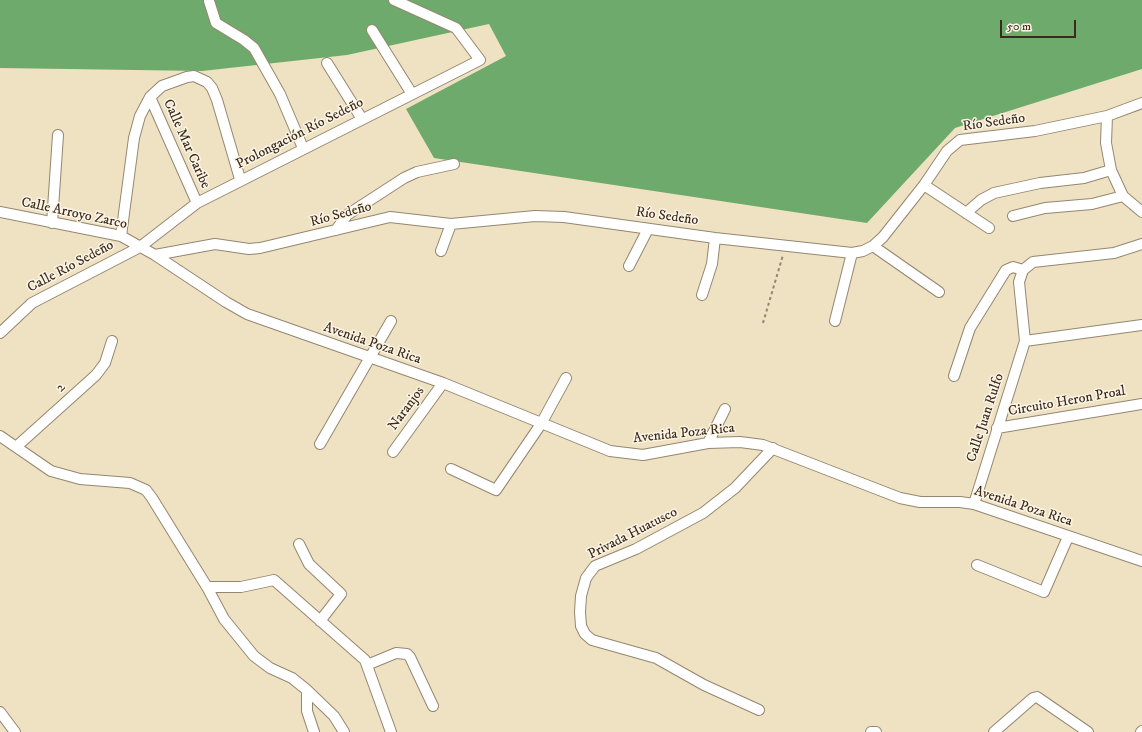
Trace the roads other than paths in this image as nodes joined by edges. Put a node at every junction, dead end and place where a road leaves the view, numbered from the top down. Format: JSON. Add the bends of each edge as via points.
{"nodes":[{"id":1,"x":394,"y":0,"type":"edge"},
{"id":2,"x":209,"y":1,"type":"dead end"},
{"id":3,"x":372,"y":30,"type":"dead end"},
{"id":4,"x":327,"y":63,"type":"dead end"},
{"id":5,"x":412,"y":94,"type":"junction"},
{"id":6,"x":150,"y":97,"type":"junction"},
{"id":7,"x":1142,"y":103,"type":"edge"},
{"id":8,"x":1107,"y":116,"type":"junction"},
{"id":9,"x":362,"y":119,"type":"junction"},
{"id":10,"x":58,"y":135,"type":"dead end"},
{"id":11,"x":303,"y":148,"type":"junction"},
{"id":12,"x":454,"y":164,"type":"dead end"},
{"id":13,"x":1111,"y":170,"type":"junction"},
{"id":14,"x":240,"y":179,"type":"junction"},
{"id":15,"x":924,"y":185,"type":"junction"},
{"id":16,"x":1123,"y":196,"type":"junction"},
{"id":17,"x":197,"y":203,"type":"junction"},
{"id":18,"x":0,"y":212,"type":"edge"},
{"id":19,"x":1142,"y":212,"type":"edge"},
{"id":20,"x":966,"y":213,"type":"junction"},
{"id":21,"x":1013,"y":216,"type":"dead end"},
{"id":22,"x":52,"y":223,"type":"junction"},
{"id":23,"x":451,"y":224,"type":"junction"},
{"id":24,"x":989,"y":228,"type":"dead end"},
{"id":25,"x":648,"y":229,"type":"junction"},
{"id":26,"x":336,"y":230,"type":"junction"},
{"id":27,"x":121,"y":236,"type":"junction"},
{"id":28,"x":715,"y":238,"type":"junction"},
{"id":29,"x":1142,"y":244,"type":"edge"},
{"id":30,"x":140,"y":246,"type":"junction"},
{"id":31,"x":873,"y":246,"type":"junction"},
{"id":32,"x":441,"y":251,"type":"dead end"},
{"id":33,"x":852,"y":253,"type":"junction"},
{"id":34,"x":155,"y":255,"type":"junction"},
{"id":35,"x":629,"y":266,"type":"dead end"},
{"id":36,"x":1023,"y":270,"type":"junction"},
{"id":37,"x":939,"y":292,"type":"dead end"},
{"id":38,"x":702,"y":295,"type":"dead end"},
{"id":39,"x":391,"y":321,"type":"dead end"},
{"id":40,"x":835,"y":322,"type":"dead end"},
{"id":41,"x":1142,"y":325,"type":"edge"},
{"id":42,"x":0,"y":333,"type":"edge"},
{"id":43,"x":1025,"y":340,"type":"junction"},
{"id":44,"x":112,"y":341,"type":"dead end"},
{"id":45,"x":370,"y":358,"type":"junction"},
{"id":46,"x":954,"y":376,"type":"dead end"},
{"id":47,"x":566,"y":378,"type":"dead end"},
{"id":48,"x":443,"y":383,"type":"junction"},
{"id":49,"x":1142,"y":404,"type":"edge"},
{"id":50,"x":725,"y":409,"type":"dead end"},
{"id":51,"x":541,"y":424,"type":"junction"},
{"id":52,"x":998,"y":428,"type":"junction"},
{"id":53,"x":0,"y":436,"type":"edge"},
{"id":54,"x":708,"y":443,"type":"junction"},
{"id":55,"x":320,"y":444,"type":"dead end"},
{"id":56,"x":16,"y":447,"type":"junction"},
{"id":57,"x":773,"y":448,"type":"junction"},
{"id":58,"x":393,"y":452,"type":"dead end"},
{"id":59,"x":451,"y":468,"type":"dead end"},
{"id":60,"x":974,"y":504,"type":"junction"},
{"id":61,"x":1068,"y":536,"type":"junction"},
{"id":62,"x":299,"y":544,"type":"dead end"},
{"id":63,"x":1142,"y":560,"type":"edge"},
{"id":64,"x":977,"y":565,"type":"dead end"},
{"id":65,"x":207,"y":587,"type":"junction"},
{"id":66,"x":320,"y":621,"type":"junction"},
{"id":67,"x":367,"y":665,"type":"junction"},
{"id":68,"x":307,"y":690,"type":"junction"},
{"id":69,"x":432,"y":706,"type":"dead end"},
{"id":70,"x":759,"y":710,"type":"dead end"},
{"id":71,"x":0,"y":712,"type":"edge"},
{"id":72,"x":15,"y":732,"type":"edge"},
{"id":73,"x":314,"y":732,"type":"edge"},
{"id":74,"x":344,"y":732,"type":"edge"},
{"id":75,"x":391,"y":732,"type":"edge"},
{"id":76,"x":871,"y":732,"type":"edge"},
{"id":77,"x":876,"y":732,"type":"edge"},
{"id":78,"x":994,"y":732,"type":"edge"},
{"id":79,"x":1088,"y":732,"type":"edge"}],
"edges":[{"from":1,"to":5,"type":"street","name":"Prolongación Río Sedeño","via":[[456,28],[480,60]]},
{"from":2,"to":11,"type":"street","via":[[216,22],[254,48],[280,94]]},
{"from":3,"to":5,"type":"street"},
{"from":4,"to":9,"type":"street"},
{"from":5,"to":9,"type":"street","name":"Prolongación Río Sedeño"},
{"from":6,"to":14,"type":"street","via":[[162,86],[187,77],[194,76],[207,82],[217,100]]},
{"from":6,"to":17,"type":"street","name":"Calle Mar Caribe"},
{"from":6,"to":27,"type":"street","via":[[140,116],[134,138]]},
{"from":7,"to":8,"type":"street","name":"Río Sedeño"},
{"from":8,"to":13,"type":"street","via":[[1106,143]]},
{"from":8,"to":15,"type":"street","name":"Río Sedeño","via":[[1023,134],[960,140],[946,151]]},
{"from":9,"to":11,"type":"street","name":"Prolongación Río Sedeño"},
{"from":10,"to":22,"type":"street"},
{"from":11,"to":14,"type":"street","name":"Prolongación Río Sedeño"},
{"from":12,"to":26,"type":"street","via":[[417,172],[404,178],[347,215]]},
{"from":13,"to":16,"type":"street"},
{"from":13,"to":20,"type":"street","via":[[1084,178],[1040,183],[994,193]]},
{"from":14,"to":17,"type":"street","name":"Prolongación Río Sedeño"},
{"from":15,"to":20,"type":"street"},
{"from":15,"to":31,"type":"street","name":"Río Sedeño"},
{"from":16,"to":19,"type":"street"},
{"from":16,"to":21,"type":"street","via":[[1092,204],[1045,208]]},
{"from":17,"to":30,"type":"street","name":"Prolongación Río Sedeño"},
{"from":18,"to":22,"type":"street","name":"Calle Arroyo Zarco"},
{"from":20,"to":24,"type":"street"},
{"from":22,"to":27,"type":"street","name":"Calle Arroyo Zarco"},
{"from":23,"to":25,"type":"street","name":"Río Sedeño","via":[[549,216]]},
{"from":23,"to":26,"type":"street","name":"Río Sedeño","via":[[390,217]]},
{"from":23,"to":32,"type":"street"},
{"from":25,"to":28,"type":"street","name":"Río Sedeño"},
{"from":25,"to":35,"type":"street"},
{"from":26,"to":34,"type":"street","name":"Río Sedeño","via":[[260,248],[215,244]]},
{"from":27,"to":30,"type":"street","name":"Calle Arroyo Zarco"},
{"from":28,"to":33,"type":"street","name":"Río Sedeño"},
{"from":28,"to":38,"type":"street","via":[[712,264]]},
{"from":29,"to":36,"type":"street","via":[[1114,253],[1033,262]]},
{"from":30,"to":34,"type":"street"},
{"from":30,"to":42,"type":"street","name":"Calle Río Sedeño","via":[[32,303]]},
{"from":31,"to":33,"type":"street","name":"Río Sedeño"},
{"from":31,"to":37,"type":"street"},
{"from":33,"to":40,"type":"street"},
{"from":34,"to":45,"type":"street","name":"Avenida Poza Rica","via":[[247,314]]},
{"from":36,"to":43,"type":"street","name":"Calle Juan Rulfo","via":[[1019,282]]},
{"from":36,"to":46,"type":"street","via":[[1013,267],[1006,270],[970,328]]},
{"from":39,"to":45,"type":"street"},
{"from":41,"to":43,"type":"street"},
{"from":43,"to":52,"type":"street","name":"Calle Juan Rulfo"},
{"from":44,"to":56,"type":"street","name":"2","via":[[105,363],[96,375]]},
{"from":45,"to":48,"type":"street","name":"Avenida Poza Rica"},
{"from":45,"to":55,"type":"street"},
{"from":47,"to":51,"type":"street"},
{"from":48,"to":51,"type":"street","name":"Avenida Poza Rica"},
{"from":48,"to":58,"type":"street","name":"Naranjos"},
{"from":49,"to":52,"type":"street","name":"Circuito Heron Proal"},
{"from":50,"to":54,"type":"street"},
{"from":51,"to":54,"type":"street","name":"Avenida Poza Rica","via":[[610,451],[626,454],[643,455]]},
{"from":51,"to":59,"type":"street","via":[[496,490]]},
{"from":52,"to":60,"type":"street","name":"Calle Juan Rulfo"},
{"from":53,"to":56,"type":"street"},
{"from":54,"to":57,"type":"street","name":"Avenida Poza Rica","via":[[740,442]]},
{"from":56,"to":65,"type":"street","via":[[38,463],[67,476],[130,483],[146,490]]},
{"from":57,"to":60,"type":"street","name":"Avenida Poza Rica","via":[[900,498],[920,502]]},
{"from":57,"to":70,"type":"street","name":"Privada Huatusco","via":[[735,488],[703,514],[636,549],[595,566],[586,578],[580,612],[581,626],[592,640],[656,658],[704,685]]},
{"from":60,"to":61,"type":"street","name":"Avenida Poza Rica"},
{"from":61,"to":63,"type":"street","name":"Avenida Poza Rica"},
{"from":61,"to":64,"type":"street","via":[[1044,592]]},
{"from":62,"to":66,"type":"street","via":[[309,564],[341,594]]},
{"from":65,"to":66,"type":"street","via":[[241,587],[274,580]]},
{"from":65,"to":68,"type":"street","via":[[224,619],[254,656],[270,668],[292,678]]},
{"from":66,"to":67,"type":"street","via":[[361,655]]},
{"from":67,"to":69,"type":"street","via":[[396,653],[407,654]]},
{"from":67,"to":75,"type":"street"},
{"from":68,"to":73,"type":"street","via":[[307,711]]},
{"from":68,"to":74,"type":"street","via":[[334,716]]},
{"from":71,"to":72,"type":"street"},
{"from":76,"to":77,"type":"street"},
{"from":78,"to":79,"type":"street","via":[[1037,697]]}]}
